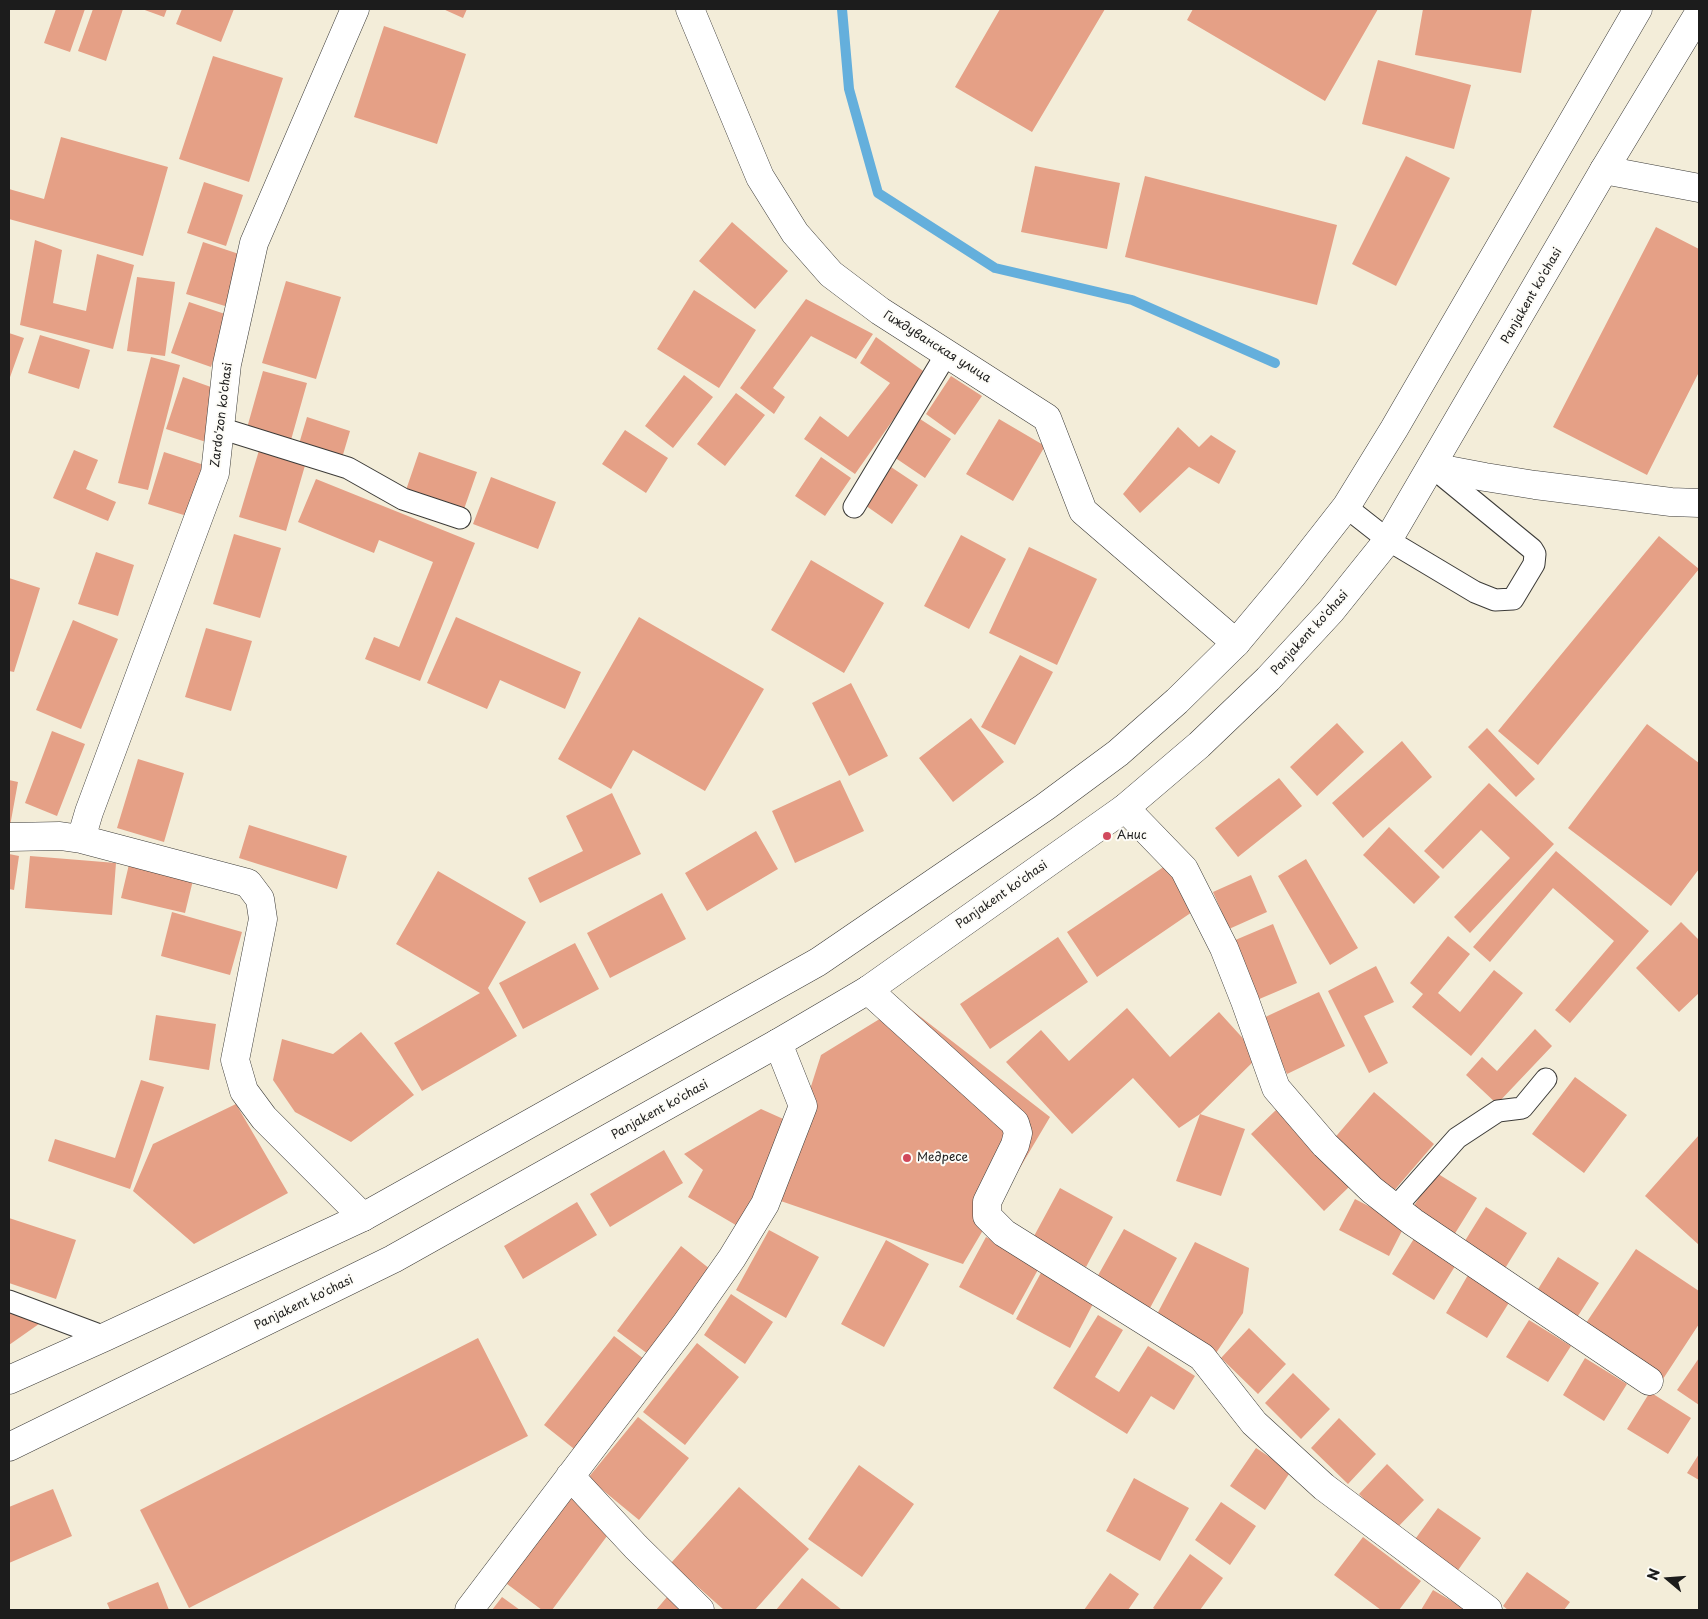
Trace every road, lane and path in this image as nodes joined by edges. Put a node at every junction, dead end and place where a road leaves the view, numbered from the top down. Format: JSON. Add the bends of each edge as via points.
{"nodes":[{"id":1,"x":355,"y":9,"type":"edge"},
{"id":2,"x":690,"y":9,"type":"edge"},
{"id":3,"x":1638,"y":9,"type":"edge"},
{"id":4,"x":1699,"y":13,"type":"edge"},
{"id":5,"x":1604,"y":170,"type":"junction"},
{"id":6,"x":1699,"y":188,"type":"edge"},
{"id":7,"x":947,"y":353,"type":"junction"},
{"id":8,"x":220,"y":428,"type":"junction"},
{"id":9,"x":1432,"y":467,"type":"junction"},
{"id":10,"x":1699,"y":503,"type":"edge"},
{"id":11,"x":854,"y":507,"type":"dead end"},
{"id":12,"x":1346,"y":507,"type":"junction"},
{"id":13,"x":460,"y":518,"type":"dead end"},
{"id":14,"x":1388,"y":540,"type":"junction"},
{"id":15,"x":1236,"y":643,"type":"junction"},
{"id":16,"x":1125,"y":808,"type":"junction"},
{"id":17,"x":9,"y":837,"type":"edge"},
{"id":18,"x":81,"y":839,"type":"junction"},
{"id":19,"x":868,"y":990,"type":"junction"},
{"id":20,"x":778,"y":1043,"type":"junction"},
{"id":21,"x":1546,"y":1079,"type":"dead end"},
{"id":22,"x":1395,"y":1208,"type":"junction"},
{"id":23,"x":363,"y":1217,"type":"junction"},
{"id":24,"x":9,"y":1301,"type":"edge"},
{"id":25,"x":106,"y":1337,"type":"junction"},
{"id":26,"x":9,"y":1380,"type":"edge"},
{"id":27,"x":1648,"y":1381,"type":"dead end"},
{"id":28,"x":9,"y":1447,"type":"edge"},
{"id":29,"x":570,"y":1476,"type":"junction"},
{"id":30,"x":469,"y":1610,"type":"edge"},
{"id":31,"x":700,"y":1610,"type":"edge"},
{"id":32,"x":1488,"y":1610,"type":"edge"}],
"edges":[{"from":1,"to":8,"type":"street","name":"Zardo'zon ko'chasi","via":[[254,242],[227,364]]},
{"from":2,"to":7,"type":"street","name":"Гиждуванская улица","via":[[760,177],[795,233],[831,274],[880,311]]},
{"from":3,"to":12,"type":"street"},
{"from":4,"to":5,"type":"street","name":"Panjakent ko'chasi"},
{"from":5,"to":6,"type":"street"},
{"from":5,"to":9,"type":"street","name":"Panjakent ko'chasi"},
{"from":7,"to":11,"type":"lane"},
{"from":7,"to":15,"type":"street","name":"Гиждуванская улица","via":[[1047,418],[1083,511]]},
{"from":8,"to":13,"type":"lane","via":[[348,468],[403,499]]},
{"from":8,"to":18,"type":"street","name":"Zardo'zon ko'chasi","via":[[215,473],[88,812]]},
{"from":9,"to":10,"type":"street","via":[[1535,485]]},
{"from":9,"to":14,"type":"street","name":"Panjakent ko'chasi"},
{"from":9,"to":14,"type":"lane","via":[[1532,549],[1534,564],[1517,595],[1501,601],[1475,592]]},
{"from":12,"to":14,"type":"lane"},
{"from":12,"to":15,"type":"street"},
{"from":14,"to":16,"type":"street","name":"Panjakent ko'chasi","via":[[1331,611],[1268,679],[1199,745]]},
{"from":15,"to":23,"type":"street","via":[[1118,753],[1045,808],[818,962]]},
{"from":16,"to":19,"type":"street","name":"Panjakent ko'chasi"},
{"from":16,"to":22,"type":"street","via":[[1184,869],[1224,948],[1276,1088],[1353,1173]]},
{"from":17,"to":18,"type":"street"},
{"from":18,"to":23,"type":"street","via":[[248,883],[260,899],[263,920],[235,1060],[244,1091],[264,1118]]},
{"from":19,"to":20,"type":"street","name":"Panjakent ko'chasi"},
{"from":19,"to":32,"type":"street","via":[[1015,1123],[1018,1133],[1015,1145],[987,1202],[987,1216],[1004,1233],[1202,1357],[1254,1423],[1324,1487]]},
{"from":20,"to":28,"type":"street","name":"Panjakent ko'chasi","via":[[394,1259]]},
{"from":20,"to":29,"type":"street","via":[[803,1106],[766,1204],[690,1318]]},
{"from":21,"to":22,"type":"lane","via":[[1522,1108],[1498,1111],[1458,1138]]},
{"from":22,"to":27,"type":"street"},
{"from":23,"to":25,"type":"street"},
{"from":24,"to":25,"type":"lane"},
{"from":25,"to":26,"type":"street"},
{"from":29,"to":30,"type":"street"},
{"from":29,"to":31,"type":"street"}]}
